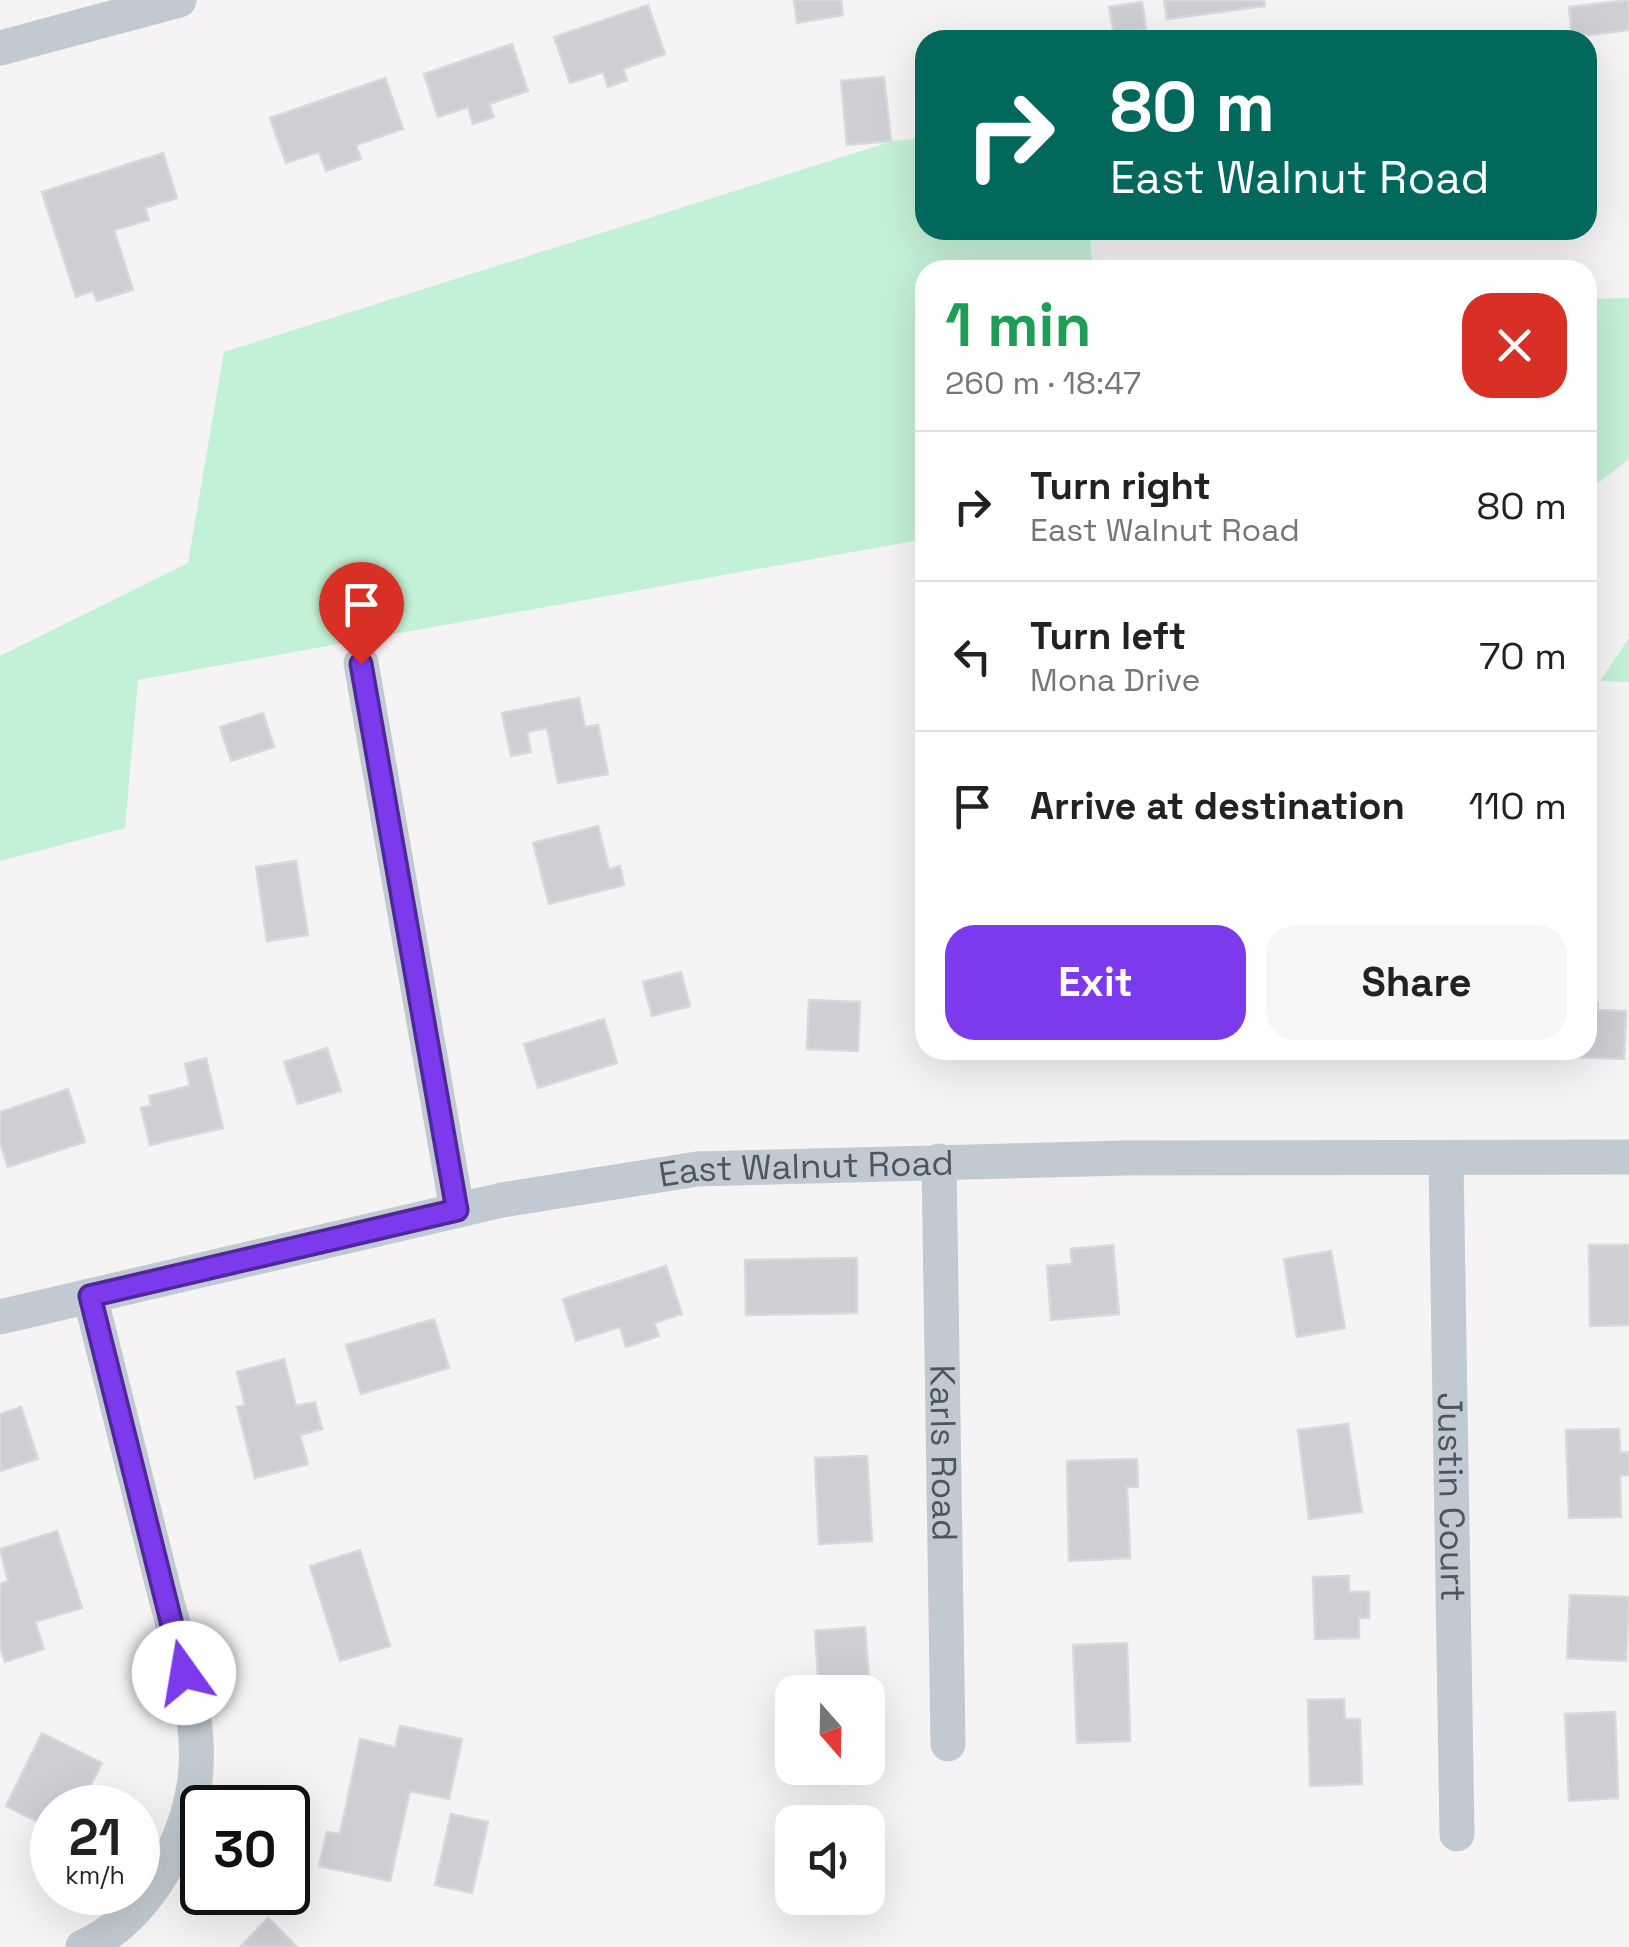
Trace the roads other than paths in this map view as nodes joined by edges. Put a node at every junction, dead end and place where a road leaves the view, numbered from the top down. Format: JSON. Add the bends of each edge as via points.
{"nodes":[{"id":1,"x":179,"y":0,"type":"edge"},
{"id":2,"x":0,"y":48,"type":"edge"},
{"id":3,"x":361,"y":664,"type":"dead end"},
{"id":4,"x":1629,"y":1157,"type":"edge"},
{"id":5,"x":1446,"y":1159,"type":"junction"},
{"id":6,"x":939,"y":1160,"type":"junction"},
{"id":7,"x":457,"y":1210,"type":"junction"},
{"id":8,"x":90,"y":1296,"type":"junction"},
{"id":9,"x":0,"y":1317,"type":"edge"},
{"id":10,"x":948,"y":1744,"type":"dead end"},
{"id":11,"x":1457,"y":1834,"type":"dead end"},
{"id":12,"x":83,"y":1947,"type":"edge"}],
"edges":[{"from":1,"to":2,"type":"street"},
{"from":3,"to":7,"type":"street"},
{"from":4,"to":5,"type":"street","name":"East Walnut Road"},
{"from":5,"to":6,"type":"street","name":"East Walnut Road"},
{"from":5,"to":11,"type":"street","name":"Justin Court"},
{"from":6,"to":7,"type":"street","name":"East Walnut Road","via":[[697,1169]]},
{"from":6,"to":10,"type":"street","name":"Karls Road"},
{"from":7,"to":8,"type":"street","name":"East Walnut Road"},
{"from":8,"to":9,"type":"street","name":"East Walnut Road"},
{"from":8,"to":12,"type":"street","via":[[180,1655],[196,1770],[186,1818],[152,1889],[131,1914]]}]}
